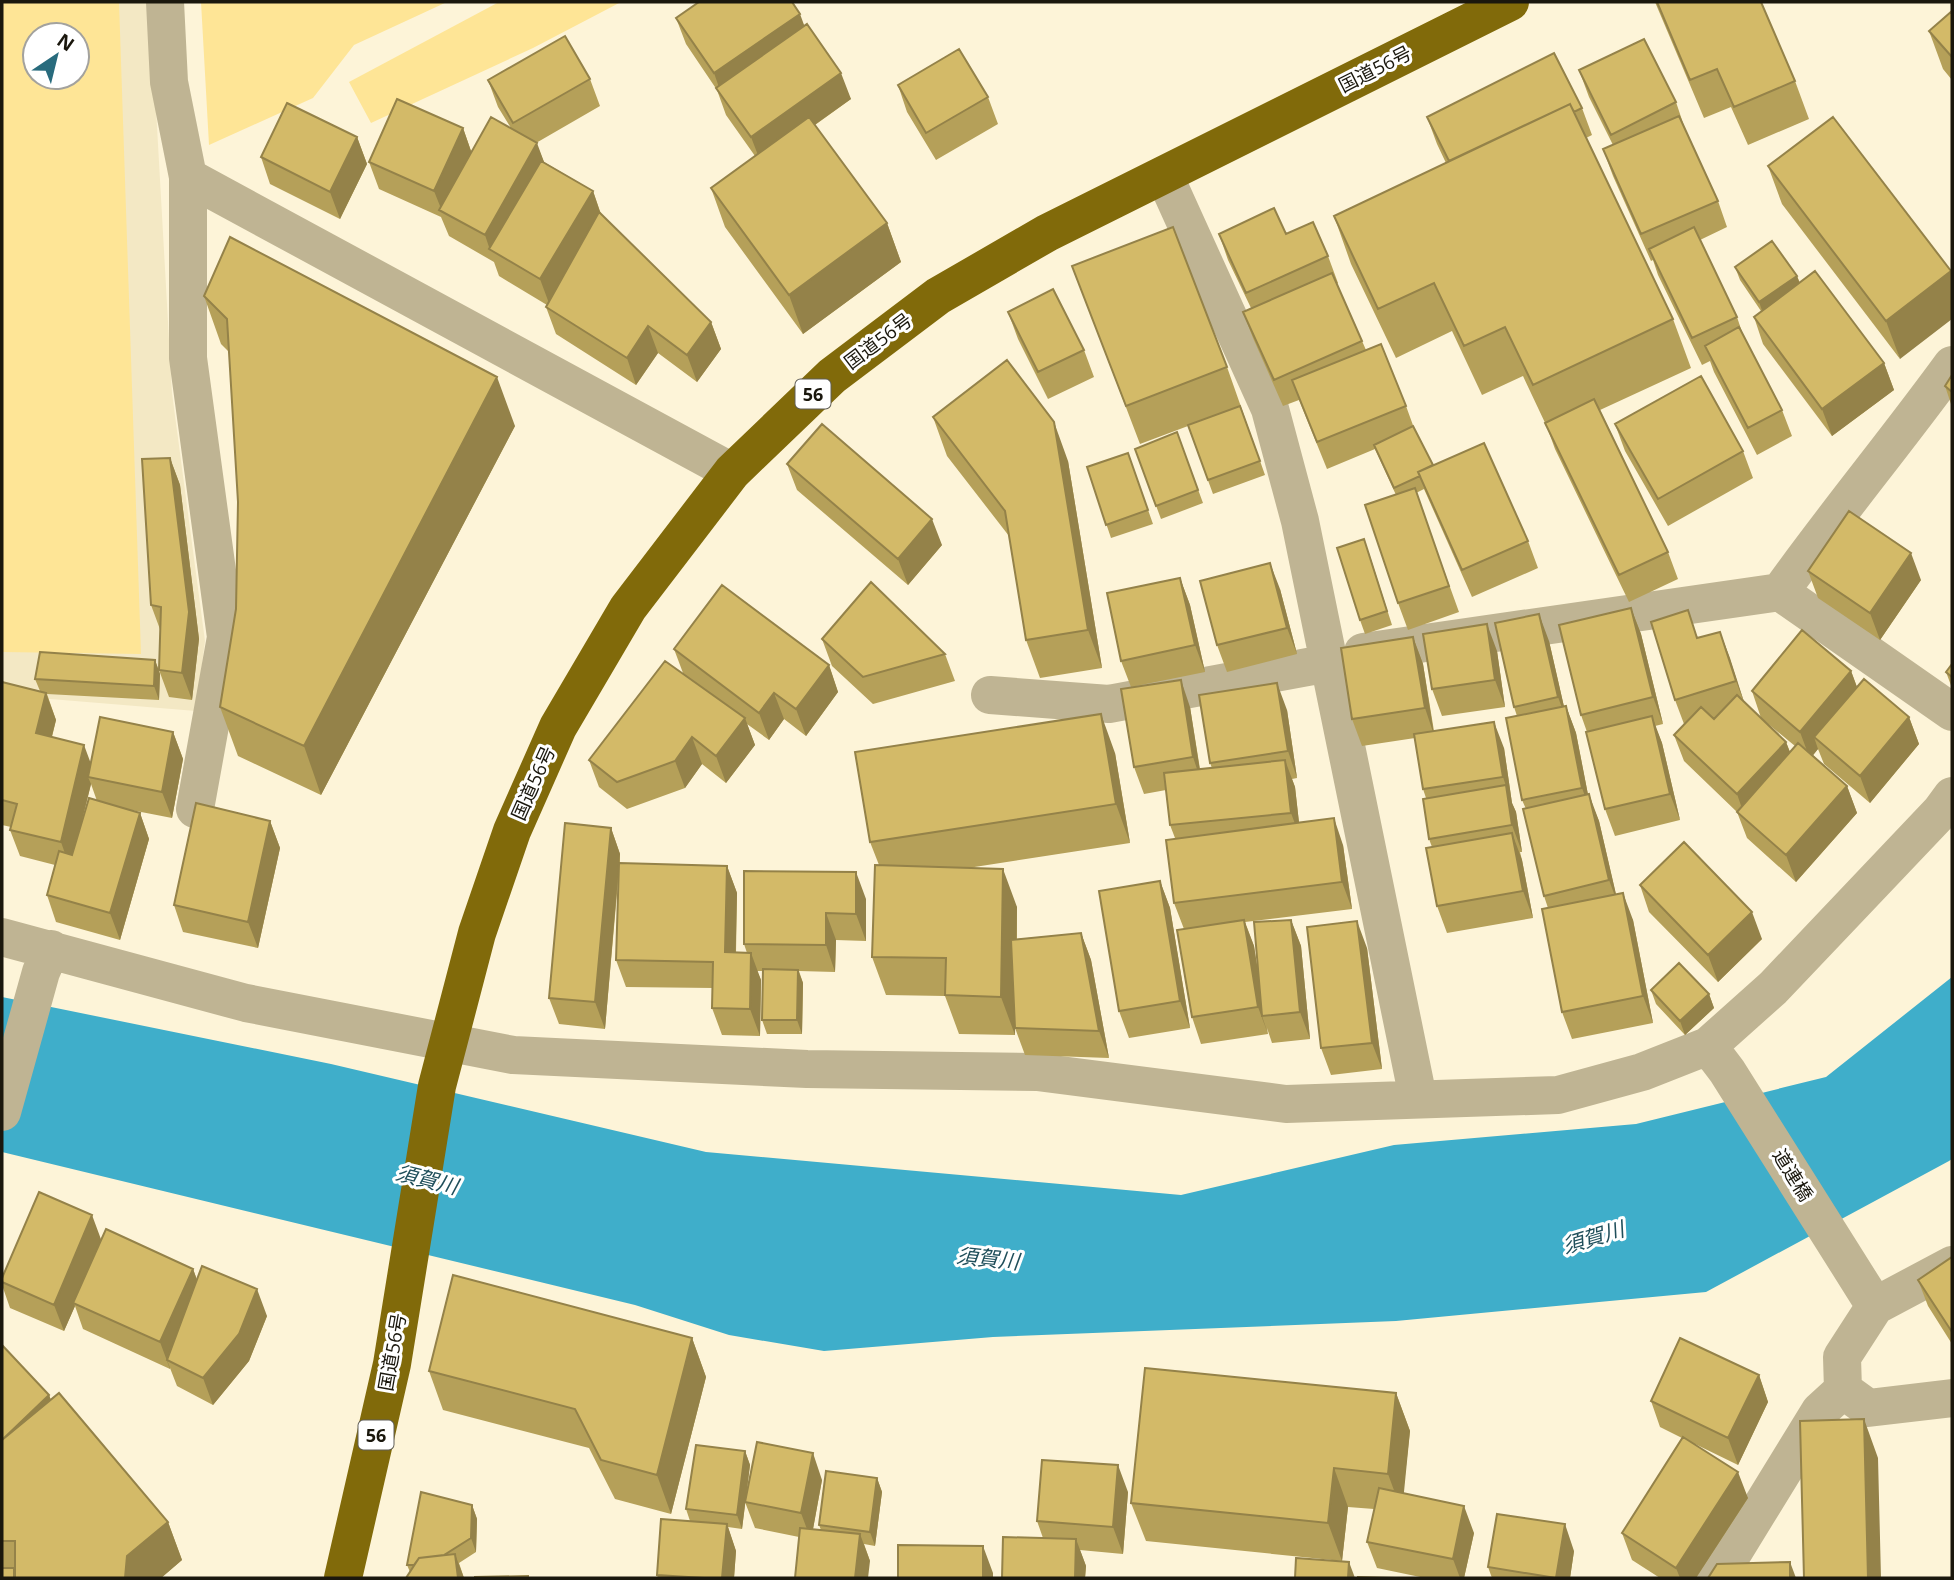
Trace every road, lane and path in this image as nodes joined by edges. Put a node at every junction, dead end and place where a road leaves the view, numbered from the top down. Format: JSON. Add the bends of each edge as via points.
{"nodes":[{"id":1,"x":165,"y":2,"type":"edge"},
{"id":2,"x":1510,"y":2,"type":"edge"},
{"id":3,"x":1164,"y":175,"type":"junction"},
{"id":4,"x":188,"y":177,"type":"junction"},
{"id":5,"x":1952,"y":365,"type":"edge"},
{"id":6,"x":732,"y":471,"type":"junction"},
{"id":7,"x":1780,"y":592,"type":"junction"},
{"id":8,"x":1328,"y":660,"type":"junction"},
{"id":9,"x":990,"y":695,"type":"dead end"},
{"id":10,"x":1952,"y":712,"type":"edge"},
{"id":11,"x":1952,"y":796,"type":"edge"},
{"id":12,"x":195,"y":809,"type":"edge"},
{"id":13,"x":2,"y":937,"type":"edge"},
{"id":14,"x":46,"y":961,"type":"junction"},
{"id":15,"x":448,"y":1044,"type":"junction"},
{"id":16,"x":1718,"y":1058,"type":"junction"},
{"id":17,"x":1418,"y":1098,"type":"junction"},
{"id":18,"x":2,"y":1111,"type":"edge"},
{"id":19,"x":1952,"y":1265,"type":"edge"},
{"id":20,"x":1867,"y":1292,"type":"junction"},
{"id":21,"x":1843,"y":1390,"type":"junction"},
{"id":22,"x":1952,"y":1398,"type":"edge"},
{"id":23,"x":343,"y":1578,"type":"edge"},
{"id":24,"x":1714,"y":1578,"type":"edge"}],
"edges":[{"from":1,"to":4,"type":"street","via":[[169,82]]},
{"from":2,"to":3,"type":"highway","name":"国道56号","number":"56"},
{"from":3,"to":6,"type":"highway","name":"国道56号","number":"56","via":[[1047,233],[938,296],[832,376]]},
{"from":3,"to":8,"type":"street","via":[[1270,409],[1300,521]]},
{"from":4,"to":6,"type":"street"},
{"from":4,"to":12,"type":"street","via":[[188,358],[226,637]]},
{"from":5,"to":7,"type":"street"},
{"from":6,"to":15,"type":"highway","name":"国道56号","number":"56","via":[[628,608],[558,727],[512,831],[477,933]]},
{"from":7,"to":8,"type":"street"},
{"from":7,"to":10,"type":"street"},
{"from":8,"to":9,"type":"street","via":[[1109,704]]},
{"from":8,"to":17,"type":"street"},
{"from":11,"to":16,"type":"street","via":[[1773,988]]},
{"from":13,"to":14,"type":"street"},
{"from":14,"to":15,"type":"street"},
{"from":14,"to":18,"type":"street"},
{"from":15,"to":17,"type":"street","via":[[513,1055],[797,1069],[1037,1072],[1286,1104]]},
{"from":15,"to":23,"type":"highway","name":"国道56号","number":"56","via":[[437,1086],[392,1364]]},
{"from":16,"to":17,"type":"street","via":[[1558,1095]]},
{"from":16,"to":20,"type":"street","name":"道連橋"},
{"from":19,"to":20,"type":"street"},
{"from":20,"to":21,"type":"street","via":[[1842,1357]]},
{"from":21,"to":22,"type":"street","via":[[1868,1408]]},
{"from":21,"to":24,"type":"street","via":[[1820,1411]]}]}
